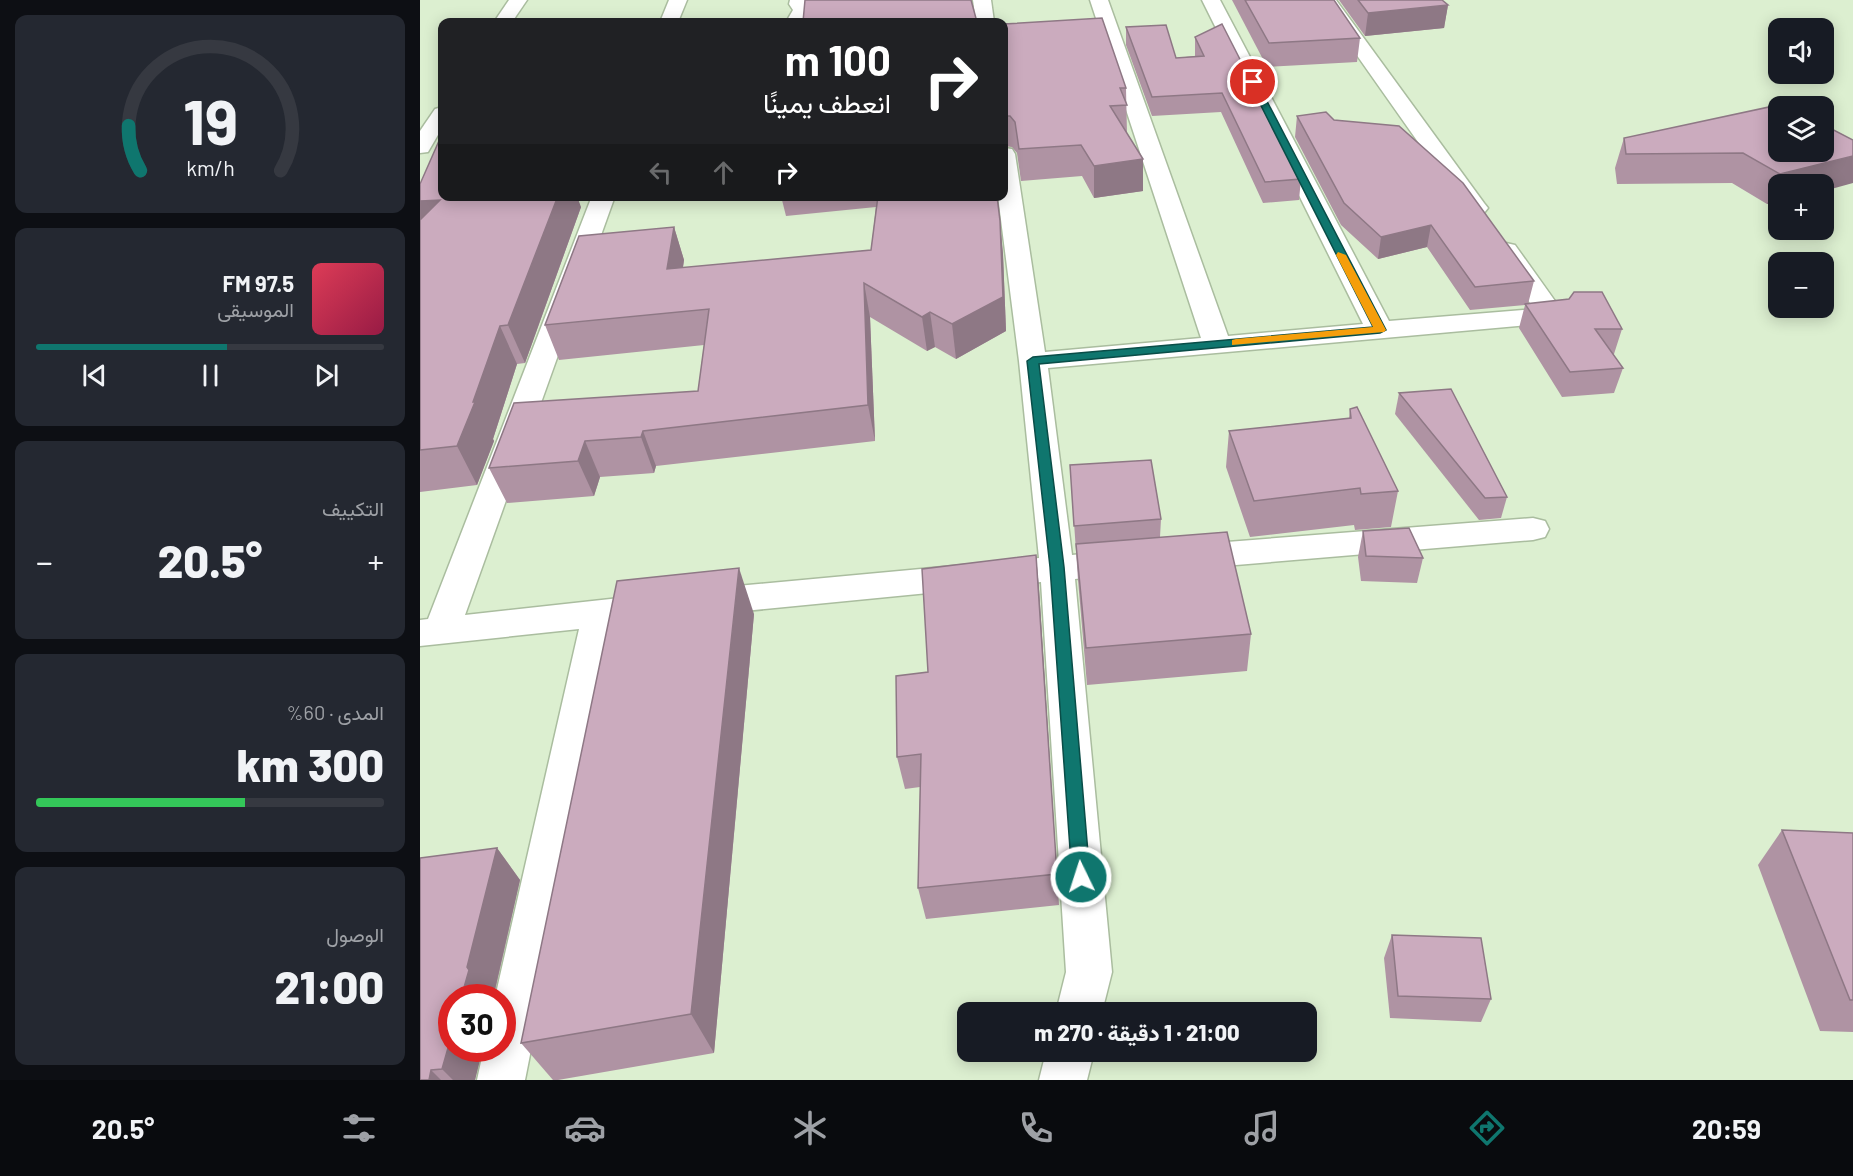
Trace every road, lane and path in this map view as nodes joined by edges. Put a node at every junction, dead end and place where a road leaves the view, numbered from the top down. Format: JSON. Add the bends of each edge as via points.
{"nodes":[{"id":1,"x":518,"y":0,"type":"edge"},
{"id":2,"x":678,"y":0,"type":"edge"},
{"id":3,"x":800,"y":0,"type":"edge"},
{"id":4,"x":982,"y":0,"type":"edge"},
{"id":5,"x":1099,"y":0,"type":"edge"},
{"id":6,"x":1210,"y":0,"type":"edge"},
{"id":7,"x":1327,"y":0,"type":"edge"},
{"id":8,"x":506,"y":18,"type":"edge"},
{"id":9,"x":671,"y":18,"type":"edge"},
{"id":10,"x":797,"y":18,"type":"edge"},
{"id":11,"x":984,"y":18,"type":"edge"},
{"id":12,"x":438,"y":119,"type":"edge"},
{"id":13,"x":420,"y":147,"type":"edge"},
{"id":14,"x":1008,"y":183,"type":"edge"},
{"id":15,"x":602,"y":201,"type":"edge"},
{"id":16,"x":1380,"y":330,"type":"junction"},
{"id":17,"x":1217,"y":344,"type":"junction"},
{"id":18,"x":1033,"y":361,"type":"junction"},
{"id":19,"x":1533,"y":529,"type":"dead end"},
{"id":20,"x":1057,"y":567,"type":"junction"},
{"id":21,"x":600,"y":613,"type":"junction"},
{"id":22,"x":430,"y":632,"type":"edge"},
{"id":23,"x":1082,"y":1002,"type":"edge"},
{"id":24,"x":1068,"y":1062,"type":"edge"},
{"id":25,"x":501,"y":1080,"type":"edge"},
{"id":26,"x":1063,"y":1080,"type":"edge"}],
"edges":[{"from":1,"to":8,"type":"street"},
{"from":2,"to":9,"type":"street"},
{"from":3,"to":10,"type":"street","via":[[802,10]]},
{"from":4,"to":11,"type":"street"},
{"from":5,"to":17,"type":"street"},
{"from":6,"to":16,"type":"street"},
{"from":7,"to":16,"type":"street","via":[[1552,315]]},
{"from":12,"to":13,"type":"street"},
{"from":14,"to":18,"type":"street"},
{"from":15,"to":22,"type":"street"},
{"from":16,"to":17,"type":"street"},
{"from":17,"to":18,"type":"street"},
{"from":18,"to":20,"type":"street"},
{"from":19,"to":20,"type":"street"},
{"from":20,"to":21,"type":"street"},
{"from":20,"to":23,"type":"street","via":[[1089,972]]},
{"from":21,"to":22,"type":"street"},
{"from":21,"to":25,"type":"street"},
{"from":24,"to":26,"type":"street"}]}
